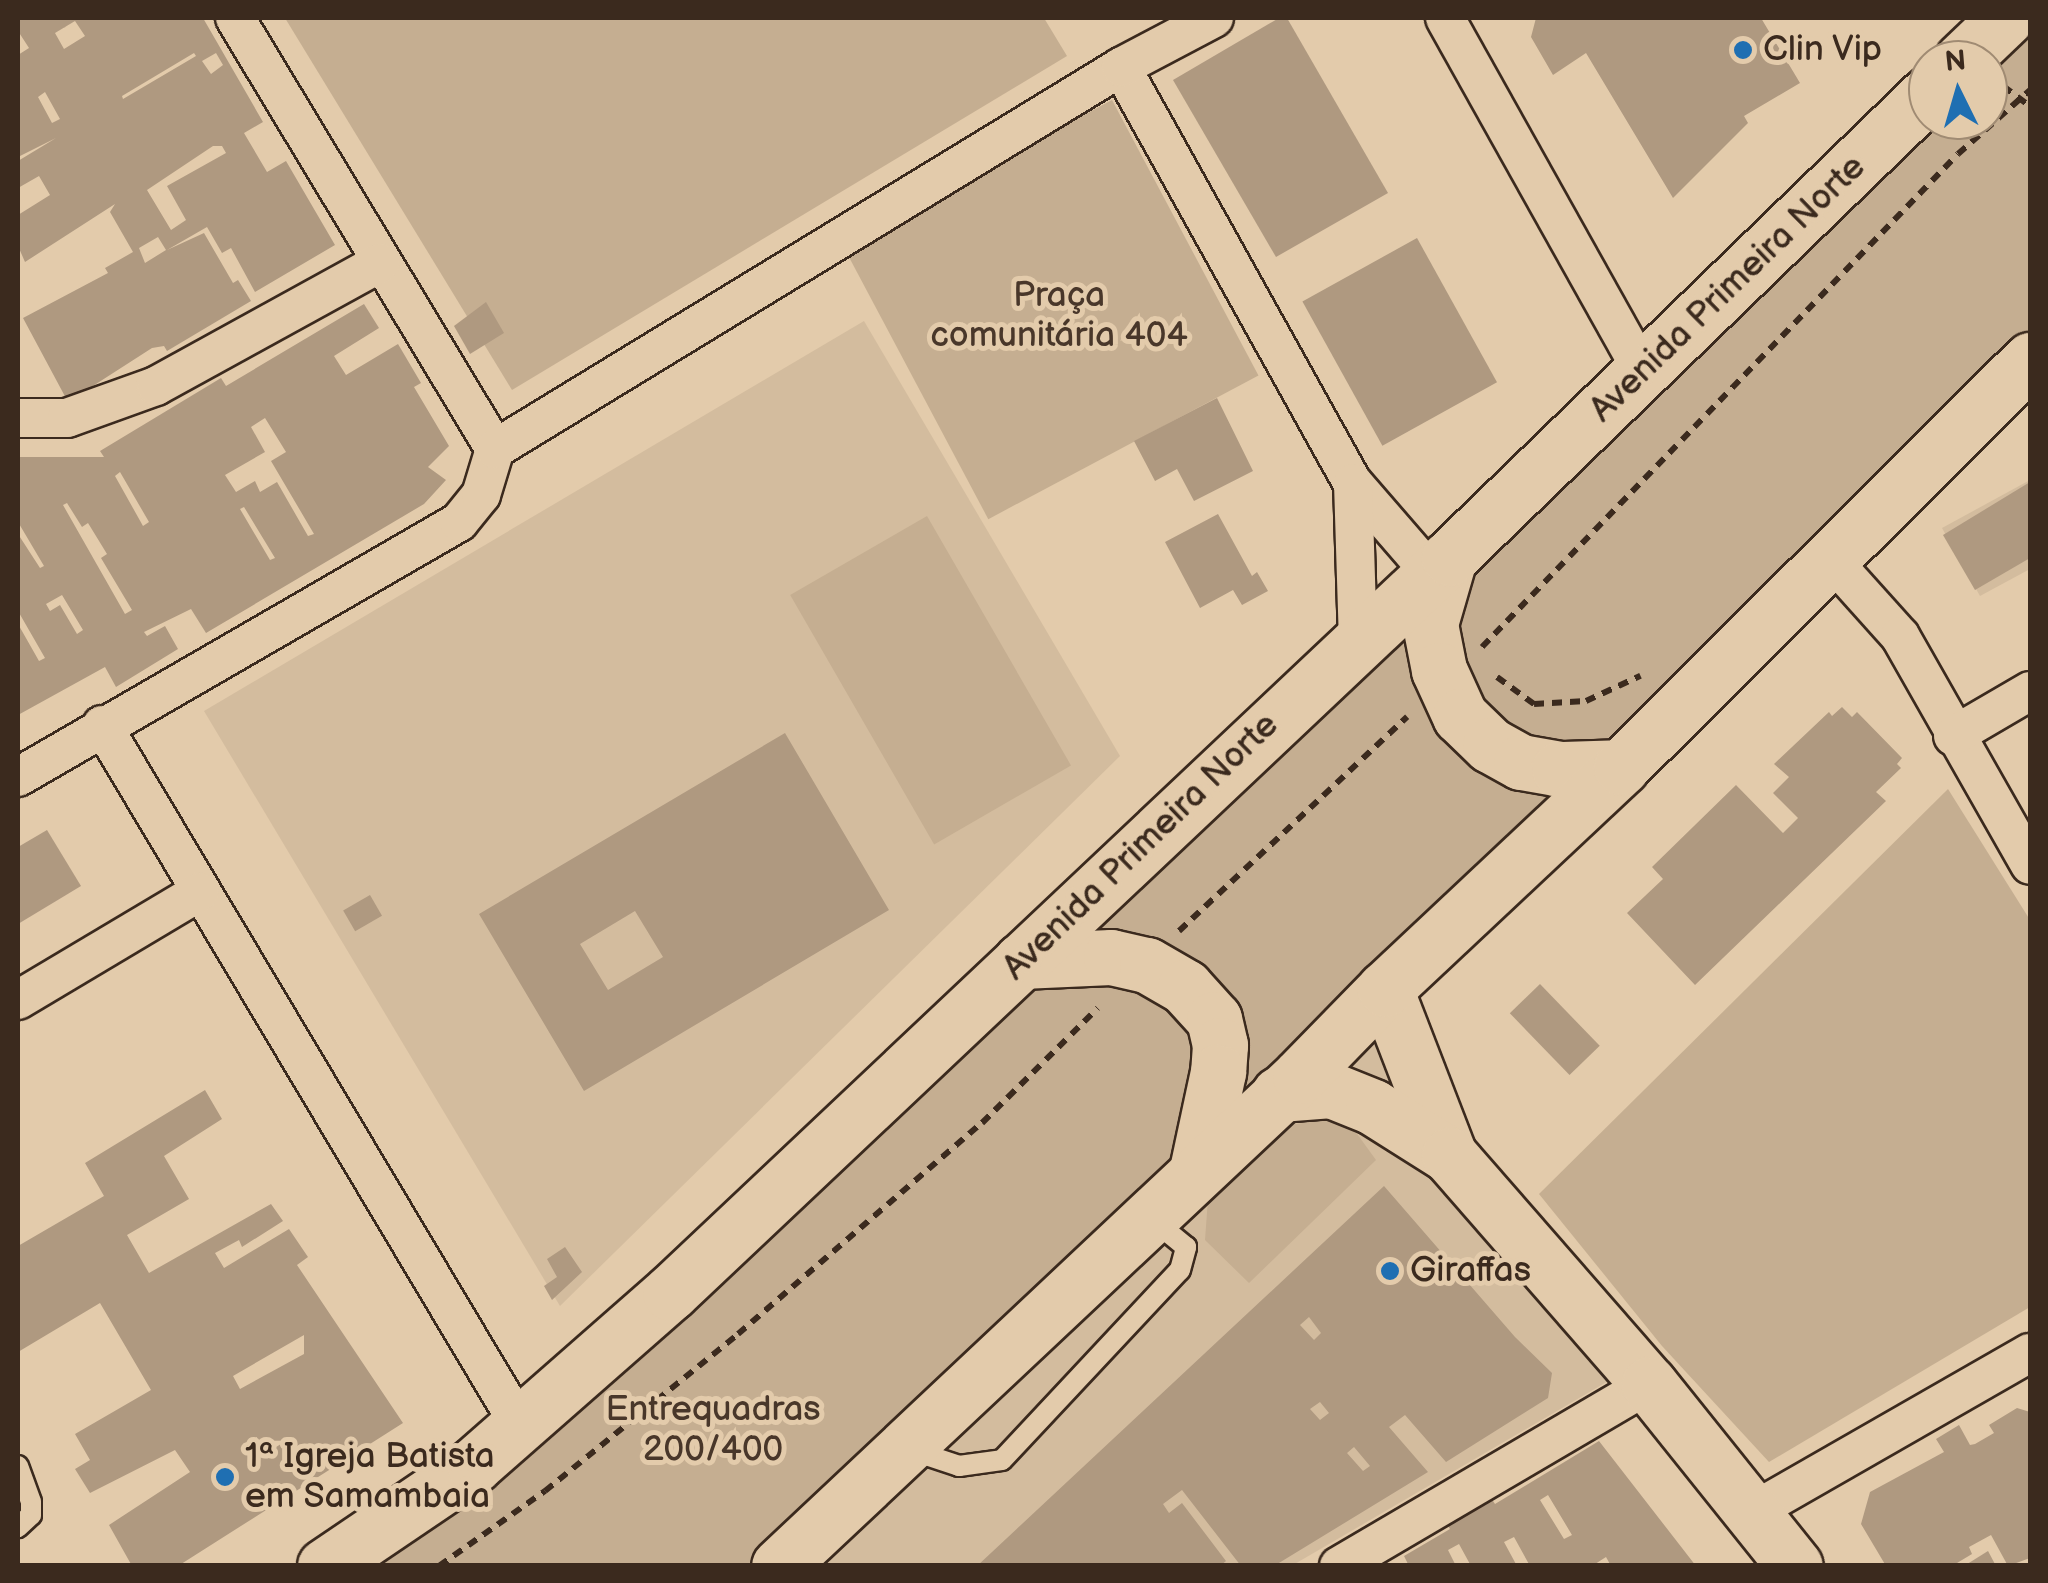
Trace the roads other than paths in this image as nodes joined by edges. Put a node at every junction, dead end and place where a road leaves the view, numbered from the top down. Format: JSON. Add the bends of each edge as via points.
{"nodes":[{"id":1,"x":235,"y":18,"type":"edge"},
{"id":2,"x":1214,"y":18,"type":"edge"},
{"id":3,"x":1445,"y":18,"type":"edge"},
{"id":4,"x":1121,"y":67,"type":"junction"},
{"id":5,"x":1908,"y":114,"type":"edge"},
{"id":6,"x":380,"y":264,"type":"junction"},
{"id":7,"x":2030,"y":360,"type":"edge"},
{"id":8,"x":1643,"y":373,"type":"junction"},
{"id":9,"x":18,"y":418,"type":"edge"},
{"id":10,"x":495,"y":450,"type":"junction"},
{"id":11,"x":1353,"y":483,"type":"junction"},
{"id":12,"x":1829,"y":557,"type":"junction"},
{"id":13,"x":1439,"y":565,"type":"junction"},
{"id":14,"x":1358,"y":640,"type":"junction"},
{"id":15,"x":2030,"y":693,"type":"edge"},
{"id":16,"x":102,"y":724,"type":"junction"},
{"id":17,"x":1954,"y":736,"type":"junction"},
{"id":18,"x":1620,"y":767,"type":"junction"},
{"id":19,"x":18,"y":777,"type":"edge"},
{"id":20,"x":2030,"y":866,"type":"edge"},
{"id":21,"x":199,"y":892,"type":"junction"},
{"id":22,"x":1021,"y":962,"type":"junction"},
{"id":23,"x":1385,"y":988,"type":"junction"},
{"id":24,"x":18,"y":1000,"type":"edge"},
{"id":25,"x":1280,"y":1094,"type":"junction"},
{"id":26,"x":1450,"y":1154,"type":"junction"},
{"id":27,"x":1197,"y":1170,"type":"junction"},
{"id":28,"x":1147,"y":1216,"type":"junction"},
{"id":29,"x":2030,"y":1353,"type":"edge"},
{"id":30,"x":1649,"y":1384,"type":"junction"},
{"id":31,"x":521,"y":1427,"type":"junction"},
{"id":32,"x":906,"y":1449,"type":"junction"},
{"id":33,"x":18,"y":1466,"type":"edge"},
{"id":34,"x":1752,"y":1512,"type":"junction"},
{"id":35,"x":18,"y":1526,"type":"edge"},
{"id":36,"x":791,"y":1562,"type":"edge"},
{"id":37,"x":325,"y":1566,"type":"edge"},
{"id":38,"x":1339,"y":1566,"type":"edge"},
{"id":39,"x":1795,"y":1566,"type":"edge"}],
"edges":[{"from":1,"to":6,"type":"street"},
{"from":2,"to":4,"type":"street"},
{"from":3,"to":8,"type":"street"},
{"from":4,"to":10,"type":"street"},
{"from":4,"to":11,"type":"street"},
{"from":5,"to":8,"type":"main road","name":"Avenida Primeira Norte"},
{"from":6,"to":9,"type":"street","via":[[156,386],[67,418]]},
{"from":6,"to":10,"type":"street"},
{"from":7,"to":12,"type":"main road"},
{"from":8,"to":13,"type":"main road","name":"Avenida Primeira Norte"},
{"from":10,"to":16,"type":"street","via":[[481,495],[459,522]]},
{"from":11,"to":13,"type":"street"},
{"from":11,"to":14,"type":"street"},
{"from":12,"to":17,"type":"street","via":[[1900,636]]},
{"from":12,"to":18,"type":"main road"},
{"from":13,"to":14,"type":"main road","name":"Avenida Primeira Norte"},
{"from":13,"to":18,"type":"main road","via":[[1430,624],[1475,668],[1470,726],[1521,762],[1560,769]]},
{"from":14,"to":22,"type":"main road","name":"Avenida Primeira Norte"},
{"from":15,"to":17,"type":"street"},
{"from":16,"to":19,"type":"street"},
{"from":16,"to":21,"type":"street"},
{"from":17,"to":20,"type":"street"},
{"from":18,"to":23,"type":"main road"},
{"from":21,"to":24,"type":"street"},
{"from":21,"to":31,"type":"street"},
{"from":22,"to":27,"type":"main road","via":[[1111,957],[1170,942],[1185,987],[1214,1019],[1220,1045]]},
{"from":22,"to":31,"type":"main road","name":"Avenida Primeira Norte"},
{"from":23,"to":25,"type":"main road"},
{"from":23,"to":26,"type":"main road"},
{"from":25,"to":26,"type":"main road","via":[[1332,1090]]},
{"from":25,"to":27,"type":"main road"},
{"from":26,"to":30,"type":"main road"},
{"from":27,"to":28,"type":"main road"},
{"from":28,"to":32,"type":"main road"},
{"from":28,"to":32,"type":"lane","via":[[1186,1247],[1180,1270],[1002,1460],[959,1466]]},
{"from":29,"to":34,"type":"street"},
{"from":30,"to":34,"type":"main road"},
{"from":30,"to":38,"type":"street"},
{"from":31,"to":37,"type":"main road","name":"Avenida Primeira Norte"},
{"from":32,"to":36,"type":"main road"},
{"from":33,"to":35,"type":"lane","via":[[31,1502],[31,1515]]},
{"from":34,"to":39,"type":"main road"}]}
